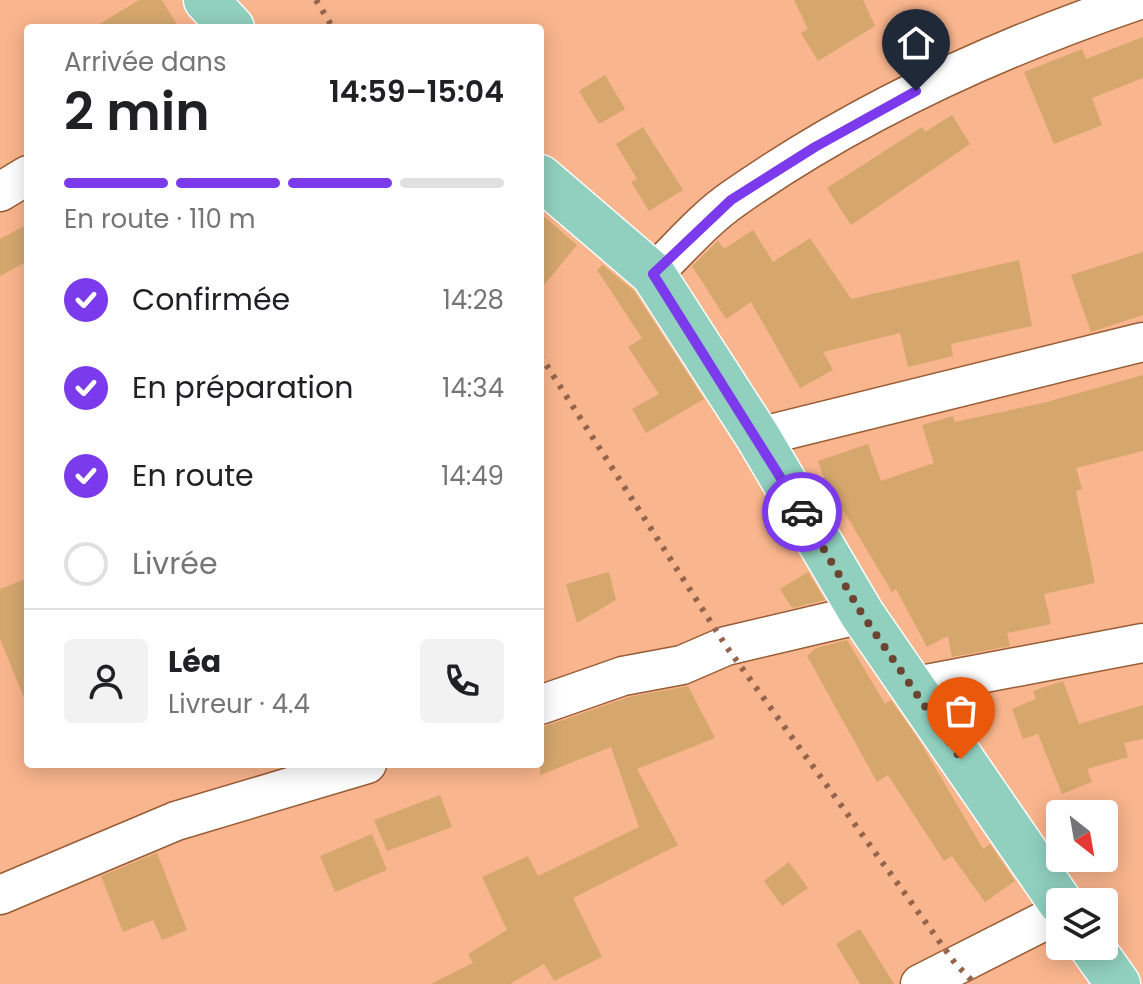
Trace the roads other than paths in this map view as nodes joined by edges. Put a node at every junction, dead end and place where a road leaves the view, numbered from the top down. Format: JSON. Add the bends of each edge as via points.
{"nodes":[{"id":1,"x":206,"y":0,"type":"edge"},
{"id":2,"x":1139,"y":0,"type":"edge"},
{"id":3,"x":228,"y":24,"type":"edge"},
{"id":4,"x":24,"y":177,"type":"edge"},
{"id":5,"x":544,"y":180,"type":"edge"},
{"id":6,"x":0,"y":192,"type":"edge"},
{"id":7,"x":653,"y":274,"type":"junction"},
{"id":8,"x":1143,"y":342,"type":"edge"},
{"id":9,"x":758,"y":437,"type":"junction"},
{"id":10,"x":862,"y":614,"type":"junction"},
{"id":11,"x":1143,"y":643,"type":"edge"},
{"id":12,"x":911,"y":687,"type":"junction"},
{"id":13,"x":544,"y":704,"type":"edge"},
{"id":14,"x":354,"y":768,"type":"edge"},
{"id":15,"x":1050,"y":888,"type":"edge"},
{"id":16,"x":0,"y":895,"type":"edge"},
{"id":17,"x":1046,"y":920,"type":"edge"},
{"id":18,"x":1101,"y":960,"type":"edge"},
{"id":19,"x":920,"y":984,"type":"edge"},
{"id":20,"x":1118,"y":984,"type":"edge"}],
"edges":[{"from":1,"to":3,"type":"main road"},
{"from":2,"to":7,"type":"street","via":[[1059,27],[916,91],[815,147],[731,200]]},
{"from":4,"to":6,"type":"street"},
{"from":5,"to":7,"type":"main road"},
{"from":7,"to":9,"type":"main road"},
{"from":8,"to":9,"type":"street"},
{"from":9,"to":10,"type":"main road"},
{"from":10,"to":12,"type":"main road"},
{"from":10,"to":13,"type":"street","via":[[726,646],[682,665],[623,676]]},
{"from":11,"to":12,"type":"street"},
{"from":12,"to":15,"type":"main road"},
{"from":14,"to":16,"type":"street","via":[[176,821]]},
{"from":17,"to":19,"type":"street"},
{"from":18,"to":20,"type":"main road"}]}
